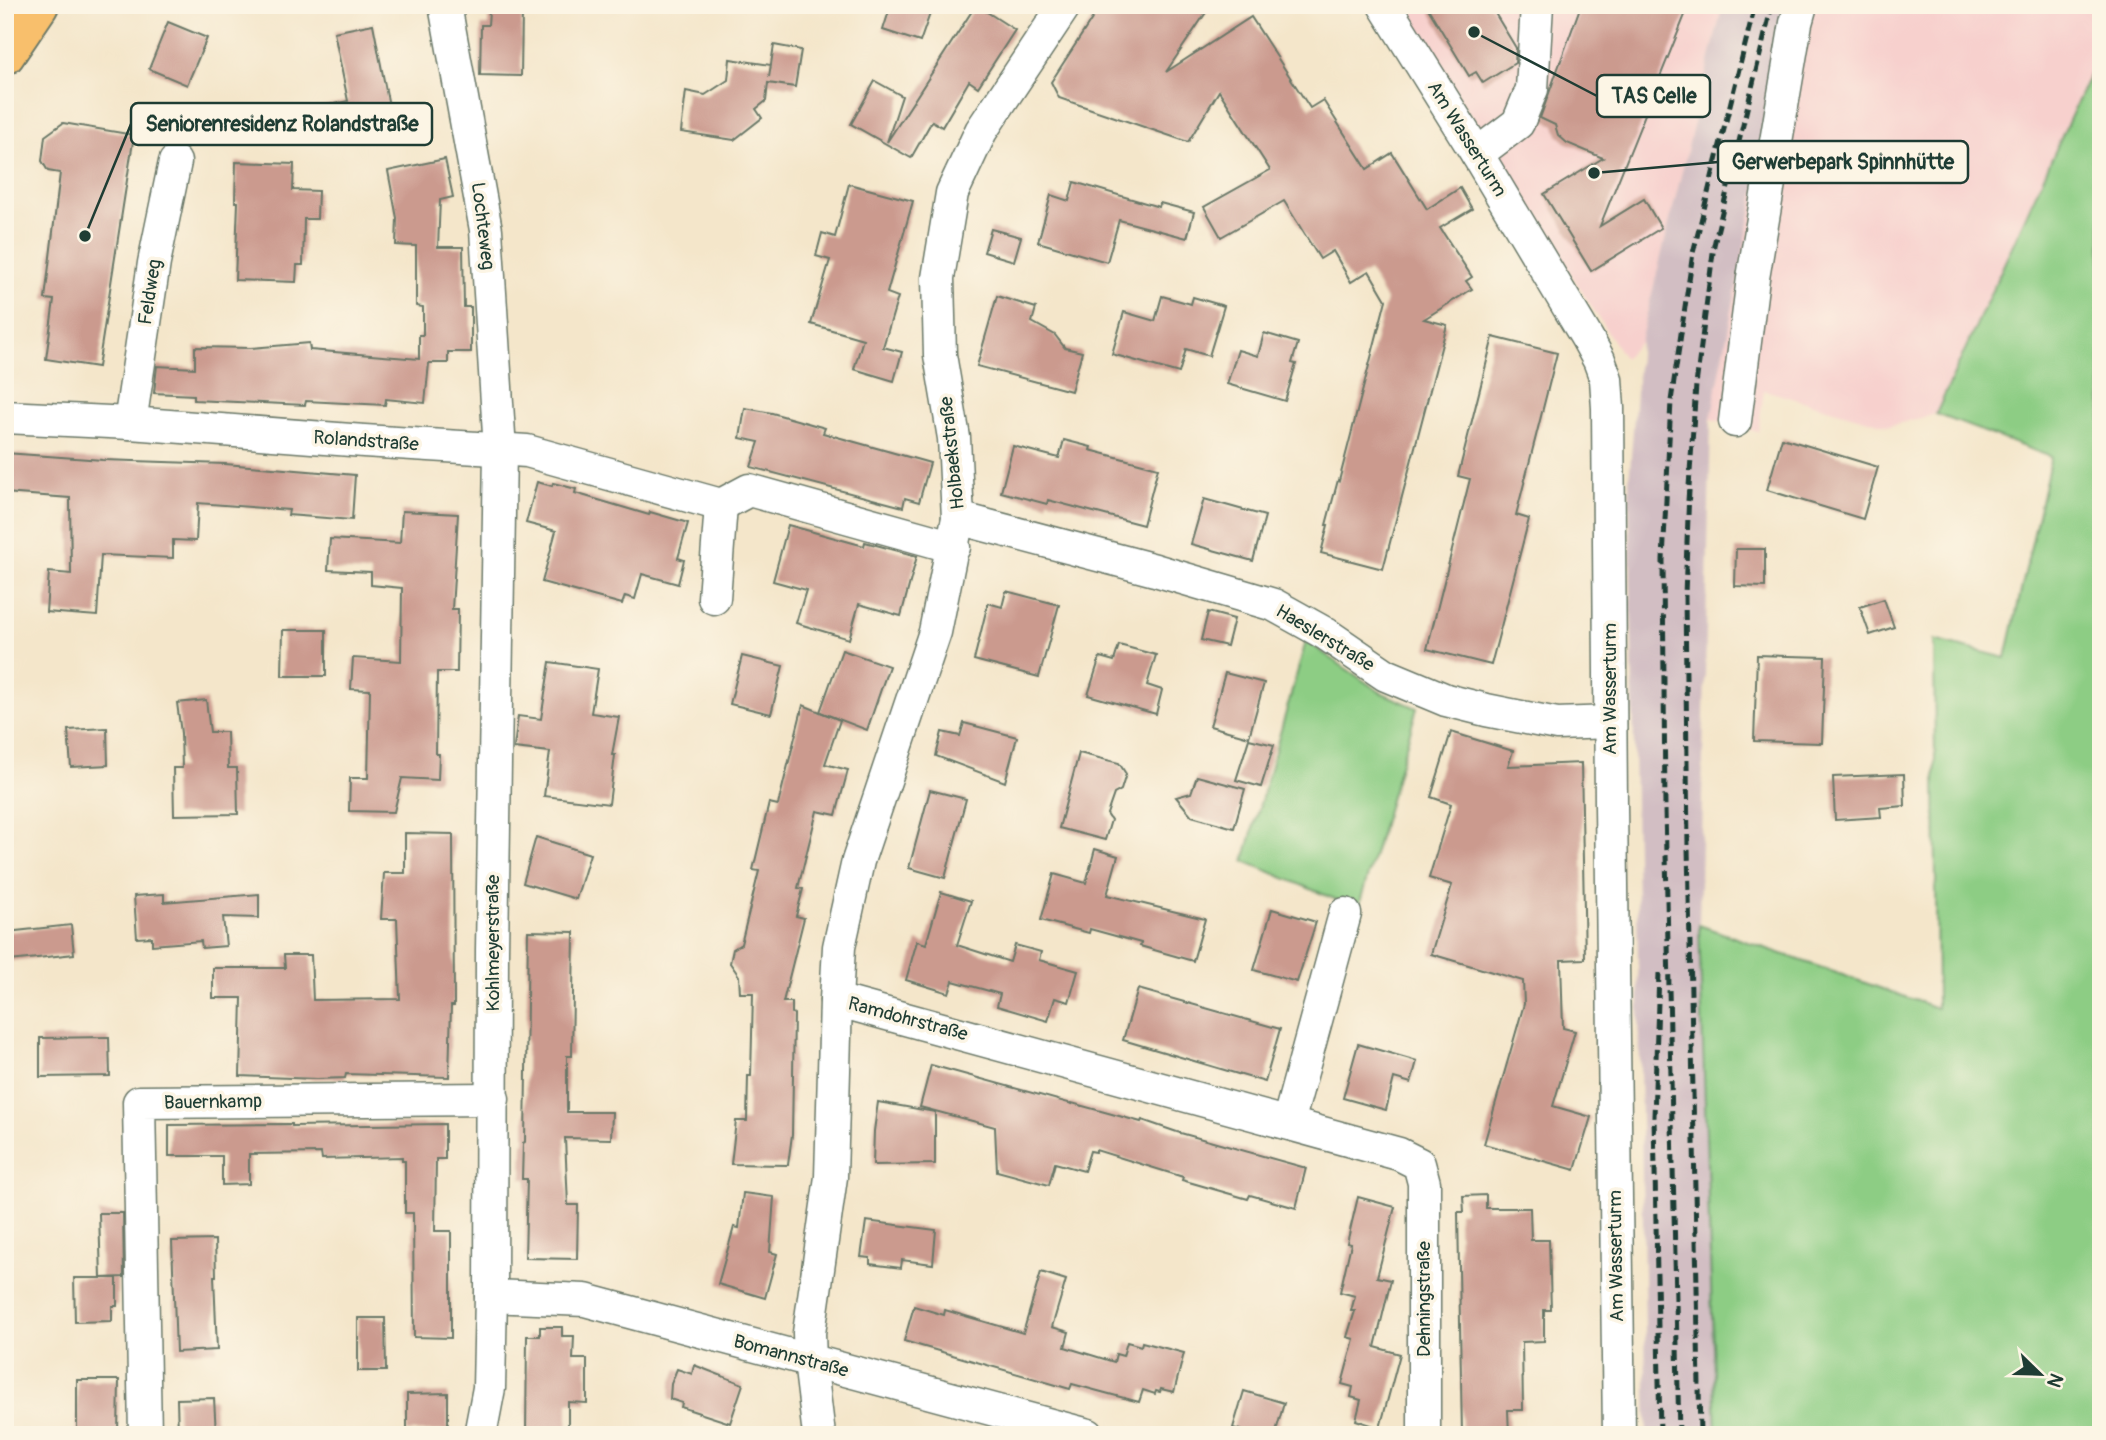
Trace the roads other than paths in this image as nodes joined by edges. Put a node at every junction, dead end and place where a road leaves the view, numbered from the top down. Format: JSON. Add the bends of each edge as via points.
{"nodes":[{"id":1,"x":39,"y":5,"type":"edge"},
{"id":2,"x":445,"y":5,"type":"edge"},
{"id":3,"x":1065,"y":5,"type":"edge"},
{"id":4,"x":1384,"y":5,"type":"edge"},
{"id":5,"x":1537,"y":5,"type":"edge"},
{"id":6,"x":1801,"y":5,"type":"edge"},
{"id":7,"x":5,"y":55,"type":"edge"},
{"id":8,"x":1477,"y":154,"type":"junction"},
{"id":9,"x":175,"y":162,"type":"dead end"},
{"id":10,"x":5,"y":417,"type":"edge"},
{"id":11,"x":1735,"y":421,"type":"dead end"},
{"id":12,"x":130,"y":423,"type":"junction"},
{"id":13,"x":500,"y":450,"type":"junction"},
{"id":14,"x":721,"y":505,"type":"junction"},
{"id":15,"x":956,"y":533,"type":"junction"},
{"id":16,"x":714,"y":598,"type":"dead end"},
{"id":17,"x":1610,"y":722,"type":"junction"},
{"id":18,"x":1345,"y":914,"type":"dead end"},
{"id":19,"x":836,"y":1000,"type":"junction"},
{"id":20,"x":493,"y":1099,"type":"junction"},
{"id":21,"x":1288,"y":1123,"type":"junction"},
{"id":22,"x":1419,"y":1164,"type":"joint"},
{"id":23,"x":491,"y":1296,"type":"junction"},
{"id":24,"x":810,"y":1361,"type":"junction"},
{"id":25,"x":145,"y":1435,"type":"edge"},
{"id":26,"x":480,"y":1435,"type":"edge"},
{"id":27,"x":820,"y":1435,"type":"edge"},
{"id":28,"x":1088,"y":1435,"type":"edge"},
{"id":29,"x":1424,"y":1435,"type":"edge"},
{"id":30,"x":1619,"y":1435,"type":"edge"}],
"edges":[{"from":1,"to":7,"type":"main road"},
{"from":2,"to":13,"type":"street","name":"Lochteweg","via":[[486,230]]},
{"from":3,"to":15,"type":"street","name":"Holbaekstraße","via":[[981,131],[952,193],[938,278],[940,355],[954,438]]},
{"from":4,"to":8,"type":"street","name":"Am Wasserturm"},
{"from":5,"to":8,"type":"street","via":[[1532,89],[1518,123]]},
{"from":6,"to":11,"type":"street","via":[[1753,278]]},
{"from":8,"to":17,"type":"street","name":"Am Wasserturm","via":[[1587,338],[1606,379]]},
{"from":9,"to":12,"type":"street","name":"Feldweg","via":[[154,263]]},
{"from":10,"to":12,"type":"street","name":"Rolandstraße"},
{"from":12,"to":13,"type":"street","name":"Rolandstraße"},
{"from":13,"to":14,"type":"street","name":"Rolandstraße","via":[[527,452]]},
{"from":13,"to":20,"type":"street","name":"Kohlmeyerstraße"},
{"from":14,"to":15,"type":"street","via":[[749,490]]},
{"from":14,"to":16,"type":"street"},
{"from":15,"to":17,"type":"street","name":"Haeslerstraße","via":[[1155,570],[1274,606],[1386,675],[1446,700],[1557,724]]},
{"from":15,"to":19,"type":"street","name":"Holbaekstraße","via":[[935,632],[858,861],[839,947]]},
{"from":17,"to":30,"type":"street","name":"Am Wasserturm"},
{"from":18,"to":21,"type":"street"},
{"from":19,"to":21,"type":"street","name":"Ramdohrstraße"},
{"from":19,"to":24,"type":"street","name":"Ramdohrstraße","via":[[831,1177],[809,1333]]},
{"from":20,"to":23,"type":"street","name":"Kohlmeyerstraße"},
{"from":20,"to":25,"type":"street","name":"Bauernkamp","via":[[139,1102]]},
{"from":21,"to":22,"type":"street","name":"Ramdohrstraße","via":[[1399,1154]]},
{"from":22,"to":29,"type":"street","name":"Dehningstraße","via":[[1424,1183]]},
{"from":23,"to":24,"type":"street","name":"Bomannstraße","via":[[585,1300]]},
{"from":23,"to":26,"type":"street","name":"Kohlmeyerstraße","via":[[489,1388]]},
{"from":24,"to":27,"type":"street","name":"Ramdohrstraße"},
{"from":24,"to":28,"type":"street","name":"Bomannstraße"}]}
